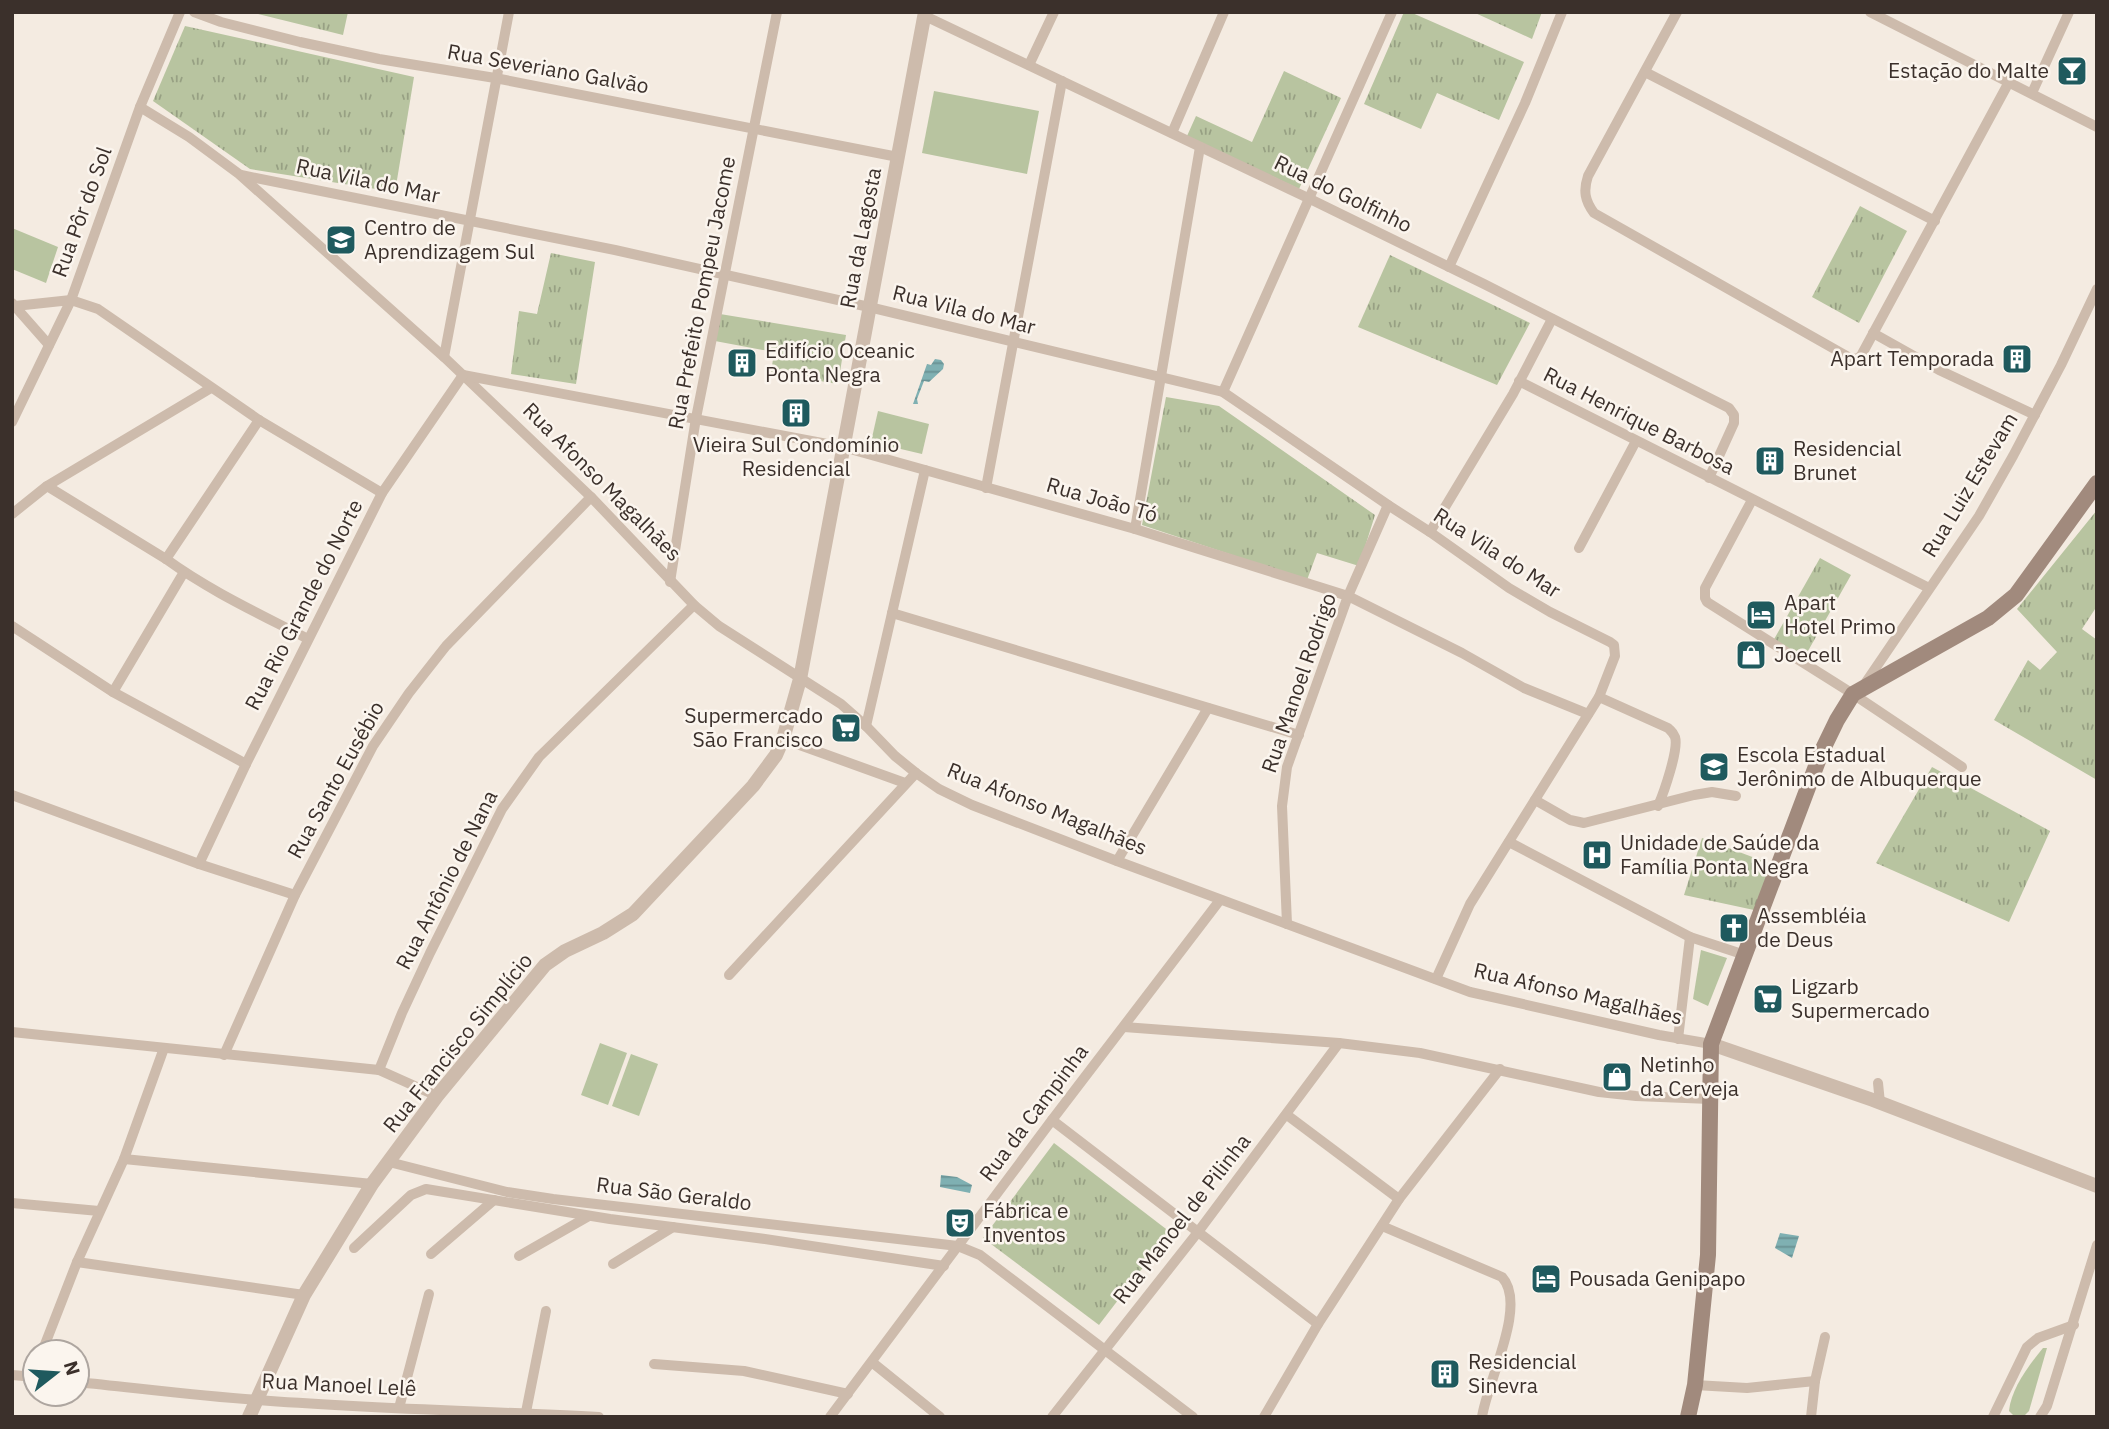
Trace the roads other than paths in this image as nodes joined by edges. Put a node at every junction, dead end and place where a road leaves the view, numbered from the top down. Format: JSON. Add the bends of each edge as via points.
{"nodes":[{"id":1,"x":180,"y":12,"type":"edge"},
{"id":2,"x":194,"y":12,"type":"edge"},
{"id":3,"x":509,"y":12,"type":"edge"},
{"id":4,"x":777,"y":12,"type":"edge"},
{"id":5,"x":1054,"y":12,"type":"edge"},
{"id":6,"x":1224,"y":12,"type":"edge"},
{"id":7,"x":1392,"y":12,"type":"edge"},
{"id":8,"x":1562,"y":12,"type":"edge"},
{"id":9,"x":1677,"y":12,"type":"edge"},
{"id":10,"x":1870,"y":12,"type":"edge"},
{"id":11,"x":1901,"y":12,"type":"edge"},
{"id":12,"x":2069,"y":12,"type":"edge"},
{"id":13,"x":925,"y":14,"type":"edge"},
{"id":14,"x":1895,"y":24,"type":"junction"},
{"id":15,"x":1029,"y":65,"type":"junction"},
{"id":16,"x":1645,"y":72,"type":"junction"},
{"id":17,"x":495,"y":78,"type":"junction"},
{"id":18,"x":1062,"y":81,"type":"junction"},
{"id":19,"x":2009,"y":82,"type":"junction"},
{"id":20,"x":2032,"y":93,"type":"junction"},
{"id":21,"x":140,"y":107,"type":"junction"},
{"id":22,"x":2097,"y":127,"type":"edge"},
{"id":23,"x":754,"y":128,"type":"junction"},
{"id":24,"x":1172,"y":133,"type":"junction"},
{"id":25,"x":1200,"y":147,"type":"junction"},
{"id":26,"x":898,"y":157,"type":"junction"},
{"id":27,"x":239,"y":174,"type":"junction"},
{"id":28,"x":1308,"y":198,"type":"junction"},
{"id":29,"x":469,"y":221,"type":"junction"},
{"id":30,"x":1935,"y":221,"type":"junction"},
{"id":31,"x":1449,"y":267,"type":"junction"},
{"id":32,"x":724,"y":275,"type":"junction"},
{"id":33,"x":2097,"y":289,"type":"edge"},
{"id":34,"x":71,"y":300,"type":"junction"},
{"id":35,"x":14,"y":304,"type":"edge"},
{"id":36,"x":869,"y":307,"type":"junction"},
{"id":37,"x":1552,"y":319,"type":"junction"},
{"id":38,"x":1873,"y":333,"type":"junction"},
{"id":39,"x":1014,"y":342,"type":"junction"},
{"id":40,"x":49,"y":345,"type":"junction"},
{"id":41,"x":444,"y":357,"type":"junction"},
{"id":42,"x":463,"y":375,"type":"junction"},
{"id":43,"x":1162,"y":379,"type":"junction"},
{"id":44,"x":1519,"y":381,"type":"junction"},
{"id":45,"x":211,"y":388,"type":"junction"},
{"id":46,"x":1223,"y":392,"type":"junction"},
{"id":47,"x":2035,"y":415,"type":"junction"},
{"id":48,"x":696,"y":418,"type":"junction"},
{"id":49,"x":260,"y":420,"type":"junction"},
{"id":50,"x":12,"y":422,"type":"edge"},
{"id":51,"x":1636,"y":441,"type":"junction"},
{"id":52,"x":843,"y":447,"type":"junction"},
{"id":53,"x":925,"y":470,"type":"junction"},
{"id":54,"x":1709,"y":478,"type":"junction"},
{"id":55,"x":2097,"y":483,"type":"edge"},
{"id":56,"x":47,"y":486,"type":"junction"},
{"id":57,"x":986,"y":488,"type":"junction"},
{"id":58,"x":382,"y":493,"type":"junction"},
{"id":59,"x":591,"y":497,"type":"junction"},
{"id":60,"x":1752,"y":500,"type":"junction"},
{"id":61,"x":1388,"y":505,"type":"junction"},
{"id":62,"x":12,"y":514,"type":"edge"},
{"id":63,"x":1135,"y":529,"type":"junction"},
{"id":64,"x":1430,"y":532,"type":"junction"},
{"id":65,"x":1579,"y":548,"type":"dead end"},
{"id":66,"x":166,"y":559,"type":"junction"},
{"id":67,"x":184,"y":572,"type":"junction"},
{"id":68,"x":670,"y":582,"type":"junction"},
{"id":69,"x":1929,"y":588,"type":"junction"},
{"id":70,"x":1348,"y":596,"type":"junction"},
{"id":71,"x":694,"y":605,"type":"junction"},
{"id":72,"x":892,"y":613,"type":"junction"},
{"id":73,"x":12,"y":626,"type":"edge"},
{"id":74,"x":308,"y":639,"type":"junction"},
{"id":75,"x":800,"y":679,"type":"junction"},
{"id":76,"x":113,"y":692,"type":"junction"},
{"id":77,"x":1857,"y":692,"type":"junction"},
{"id":78,"x":1599,"y":697,"type":"junction"},
{"id":79,"x":1208,"y":708,"type":"junction"},
{"id":80,"x":1588,"y":714,"type":"junction"},
{"id":81,"x":866,"y":726,"type":"junction"},
{"id":82,"x":1299,"y":735,"type":"junction"},
{"id":83,"x":783,"y":739,"type":"junction"},
{"id":84,"x":246,"y":764,"type":"junction"},
{"id":85,"x":1962,"y":767,"type":"dead end"},
{"id":86,"x":916,"y":773,"type":"junction"},
{"id":87,"x":905,"y":782,"type":"junction"},
{"id":88,"x":12,"y":795,"type":"edge"},
{"id":89,"x":1736,"y":796,"type":"dead end"},
{"id":90,"x":1535,"y":800,"type":"junction"},
{"id":91,"x":1658,"y":806,"type":"junction"},
{"id":92,"x":1508,"y":842,"type":"junction"},
{"id":93,"x":1117,"y":861,"type":"junction"},
{"id":94,"x":199,"y":864,"type":"junction"},
{"id":95,"x":295,"y":895,"type":"junction"},
{"id":96,"x":1220,"y":901,"type":"junction"},
{"id":97,"x":1287,"y":924,"type":"junction"},
{"id":98,"x":1690,"y":937,"type":"junction"},
{"id":99,"x":1745,"y":955,"type":"junction"},
{"id":100,"x":729,"y":975,"type":"dead end"},
{"id":101,"x":1436,"y":979,"type":"junction"},
{"id":102,"x":1124,"y":1027,"type":"junction"},
{"id":103,"x":12,"y":1032,"type":"edge"},
{"id":104,"x":1678,"y":1038,"type":"junction"},
{"id":105,"x":1339,"y":1043,"type":"junction"},
{"id":106,"x":1711,"y":1044,"type":"junction"},
{"id":107,"x":164,"y":1048,"type":"junction"},
{"id":108,"x":224,"y":1055,"type":"junction"},
{"id":109,"x":1500,"y":1069,"type":"junction"},
{"id":110,"x":379,"y":1070,"type":"junction"},
{"id":111,"x":1878,"y":1083,"type":"dead end"},
{"id":112,"x":437,"y":1096,"type":"junction"},
{"id":113,"x":1710,"y":1099,"type":"junction"},
{"id":114,"x":1880,"y":1103,"type":"junction"},
{"id":115,"x":1287,"y":1115,"type":"junction"},
{"id":116,"x":1052,"y":1120,"type":"junction"},
{"id":117,"x":124,"y":1159,"type":"junction"},
{"id":118,"x":389,"y":1162,"type":"junction"},
{"id":119,"x":372,"y":1184,"type":"junction"},
{"id":120,"x":2097,"y":1186,"type":"edge"},
{"id":121,"x":1399,"y":1199,"type":"junction"},
{"id":122,"x":494,"y":1200,"type":"junction"},
{"id":123,"x":12,"y":1203,"type":"edge"},
{"id":124,"x":99,"y":1211,"type":"junction"},
{"id":125,"x":589,"y":1216,"type":"junction"},
{"id":126,"x":1382,"y":1226,"type":"junction"},
{"id":127,"x":673,"y":1227,"type":"junction"},
{"id":128,"x":1199,"y":1232,"type":"junction"},
{"id":129,"x":2097,"y":1245,"type":"edge"},
{"id":130,"x":958,"y":1247,"type":"junction"},
{"id":131,"x":355,"y":1248,"type":"dead end"},
{"id":132,"x":431,"y":1254,"type":"dead end"},
{"id":133,"x":519,"y":1256,"type":"dead end"},
{"id":134,"x":77,"y":1262,"type":"junction"},
{"id":135,"x":613,"y":1264,"type":"dead end"},
{"id":136,"x":944,"y":1266,"type":"junction"},
{"id":137,"x":429,"y":1294,"type":"dead end"},
{"id":138,"x":304,"y":1295,"type":"junction"},
{"id":139,"x":546,"y":1311,"type":"dead end"},
{"id":140,"x":1318,"y":1324,"type":"junction"},
{"id":141,"x":2074,"y":1325,"type":"junction"},
{"id":142,"x":1825,"y":1337,"type":"dead end"},
{"id":143,"x":47,"y":1338,"type":"edge"},
{"id":144,"x":1105,"y":1350,"type":"junction"},
{"id":145,"x":873,"y":1363,"type":"junction"},
{"id":146,"x":654,"y":1364,"type":"dead end"},
{"id":147,"x":1815,"y":1381,"type":"junction"},
{"id":148,"x":91,"y":1383,"type":"edge"},
{"id":149,"x":1695,"y":1385,"type":"junction"},
{"id":150,"x":848,"y":1394,"type":"junction"},
{"id":151,"x":257,"y":1400,"type":"junction"},
{"id":152,"x":399,"y":1408,"type":"junction"},
{"id":153,"x":526,"y":1412,"type":"junction"},
{"id":154,"x":414,"y":1413,"type":"edge"},
{"id":155,"x":456,"y":1414,"type":"edge"},
{"id":156,"x":570,"y":1416,"type":"edge"},
{"id":157,"x":249,"y":1417,"type":"edge"},
{"id":158,"x":599,"y":1417,"type":"edge"},
{"id":159,"x":831,"y":1417,"type":"edge"},
{"id":160,"x":940,"y":1417,"type":"edge"},
{"id":161,"x":1052,"y":1417,"type":"edge"},
{"id":162,"x":1193,"y":1417,"type":"edge"},
{"id":163,"x":1264,"y":1417,"type":"edge"},
{"id":164,"x":1482,"y":1417,"type":"edge"},
{"id":165,"x":1689,"y":1417,"type":"edge"},
{"id":166,"x":1811,"y":1417,"type":"edge"},
{"id":167,"x":1993,"y":1417,"type":"edge"},
{"id":168,"x":2039,"y":1417,"type":"edge"}],
"edges":[{"from":1,"to":21,"type":"street","name":"Rua Pôr do Sol"},
{"from":2,"to":17,"type":"street","name":"Rua Severiano Galvão","via":[[366,56]]},
{"from":3,"to":17,"type":"street"},
{"from":4,"to":23,"type":"street","name":"Rua Prefeito Pompeu Jacome"},
{"from":5,"to":15,"type":"street"},
{"from":6,"to":24,"type":"street"},
{"from":7,"to":28,"type":"street"},
{"from":8,"to":31,"type":"street"},
{"from":9,"to":16,"type":"street"},
{"from":10,"to":14,"type":"street"},
{"from":11,"to":14,"type":"street"},
{"from":12,"to":20,"type":"street"},
{"from":13,"to":15,"type":"street","name":"Rua do Golfinho"},
{"from":13,"to":26,"type":"street","name":"Rua da Lagosta"},
{"from":14,"to":19,"type":"street"},
{"from":15,"to":18,"type":"street","name":"Rua do Golfinho"},
{"from":16,"to":30,"type":"street"},
{"from":16,"to":38,"type":"street","via":[[1588,176],[1587,204],[1594,214],[1848,358],[1858,358]]},
{"from":17,"to":23,"type":"street","name":"Rua Severiano Galvão"},
{"from":17,"to":29,"type":"street"},
{"from":18,"to":24,"type":"street","name":"Rua do Golfinho"},
{"from":18,"to":39,"type":"street"},
{"from":19,"to":20,"type":"street"},
{"from":19,"to":30,"type":"street"},
{"from":20,"to":22,"type":"street"},
{"from":21,"to":27,"type":"street","name":"Rua Afonso Magalhães"},
{"from":21,"to":34,"type":"street","name":"Rua Pôr do Sol"},
{"from":23,"to":26,"type":"street","name":"Rua Severiano Galvão"},
{"from":23,"to":32,"type":"street","name":"Rua Prefeito Pompeu Jacome"},
{"from":24,"to":25,"type":"street","name":"Rua do Golfinho"},
{"from":25,"to":28,"type":"street","name":"Rua do Golfinho"},
{"from":25,"to":43,"type":"street"},
{"from":26,"to":36,"type":"street","name":"Rua da Lagosta"},
{"from":27,"to":29,"type":"street","name":"Rua Vila do Mar"},
{"from":27,"to":41,"type":"street","name":"Rua Afonso Magalhães"},
{"from":28,"to":31,"type":"street","name":"Rua do Golfinho"},
{"from":28,"to":46,"type":"street"},
{"from":29,"to":32,"type":"street","name":"Rua Vila do Mar"},
{"from":29,"to":41,"type":"street"},
{"from":30,"to":38,"type":"street"},
{"from":31,"to":37,"type":"street","name":"Rua do Golfinho"},
{"from":32,"to":36,"type":"street","name":"Rua Vila do Mar"},
{"from":32,"to":48,"type":"street","name":"Rua Prefeito Pompeu Jacome"},
{"from":33,"to":47,"type":"street","name":"Rua Luiz Estevam"},
{"from":34,"to":35,"type":"street"},
{"from":34,"to":40,"type":"street","name":"Rua Pôr do Sol"},
{"from":34,"to":45,"type":"street","via":[[98,309]]},
{"from":35,"to":40,"type":"street"},
{"from":36,"to":39,"type":"street","name":"Rua Vila do Mar"},
{"from":36,"to":52,"type":"street","name":"Rua da Lagosta"},
{"from":37,"to":44,"type":"street"},
{"from":37,"to":54,"type":"street","name":"Rua do Golfinho","via":[[1729,408],[1735,419]]},
{"from":38,"to":47,"type":"street"},
{"from":39,"to":43,"type":"street","name":"Rua Vila do Mar"},
{"from":39,"to":57,"type":"street"},
{"from":40,"to":50,"type":"street","name":"Rua Pôr do Sol"},
{"from":41,"to":42,"type":"street","name":"Rua Afonso Magalhães"},
{"from":42,"to":48,"type":"street","name":"Rua João Tó"},
{"from":42,"to":58,"type":"street","name":"Rua Rio Grande do Norte"},
{"from":42,"to":59,"type":"street","name":"Rua Afonso Magalhães"},
{"from":43,"to":46,"type":"street","name":"Rua Vila do Mar"},
{"from":43,"to":63,"type":"street"},
{"from":44,"to":51,"type":"street","name":"Rua Henrique Barbosa"},
{"from":44,"to":64,"type":"street"},
{"from":45,"to":49,"type":"street"},
{"from":45,"to":56,"type":"street"},
{"from":46,"to":61,"type":"street","name":"Rua Vila do Mar"},
{"from":47,"to":69,"type":"street","name":"Rua Luiz Estevam","via":[[1979,516]]},
{"from":48,"to":52,"type":"street","name":"Rua João Tó"},
{"from":48,"to":68,"type":"street","name":"Rua Prefeito Pompeu Jacome"},
{"from":49,"to":58,"type":"street"},
{"from":49,"to":66,"type":"street"},
{"from":51,"to":54,"type":"street","name":"Rua Henrique Barbosa"},
{"from":51,"to":65,"type":"street"},
{"from":52,"to":53,"type":"street","name":"Rua João Tó"},
{"from":52,"to":75,"type":"street","name":"Rua da Lagosta"},
{"from":53,"to":57,"type":"street","name":"Rua João Tó"},
{"from":53,"to":72,"type":"street"},
{"from":54,"to":60,"type":"street","name":"Rua Henrique Barbosa"},
{"from":55,"to":77,"type":"main road","via":[[2028,581],[2003,606]]},
{"from":56,"to":62,"type":"street"},
{"from":56,"to":66,"type":"street"},
{"from":57,"to":63,"type":"street","name":"Rua João Tó"},
{"from":58,"to":74,"type":"street","name":"Rua Rio Grande do Norte"},
{"from":59,"to":68,"type":"street","name":"Rua Afonso Magalhães"},
{"from":59,"to":95,"type":"street","name":"Rua Santo Eusébio","via":[[446,646],[409,692],[373,746]]},
{"from":60,"to":69,"type":"street","name":"Rua Henrique Barbosa"},
{"from":60,"to":77,"type":"street","via":[[1705,588],[1705,598]]},
{"from":61,"to":64,"type":"street","name":"Rua Vila do Mar"},
{"from":61,"to":70,"type":"street","name":"Rua Manoel Rodrigo"},
{"from":63,"to":70,"type":"street","name":"Rua João Tó"},
{"from":64,"to":78,"type":"street","name":"Rua Vila do Mar","via":[[1509,588],[1614,645],[1615,656]]},
{"from":66,"to":67,"type":"street"},
{"from":67,"to":74,"type":"street"},
{"from":67,"to":76,"type":"street"},
{"from":68,"to":71,"type":"street","name":"Rua Afonso Magalhães"},
{"from":69,"to":77,"type":"street","name":"Rua Luiz Estevam"},
{"from":70,"to":80,"type":"street","name":"Rua João Tó","via":[[1524,688]]},
{"from":70,"to":82,"type":"street","name":"Rua Manoel Rodrigo"},
{"from":71,"to":75,"type":"street","name":"Rua Afonso Magalhães"},
{"from":71,"to":110,"type":"street","name":"Rua Antônio de Nana","via":[[539,757],[502,809],[430,953]]},
{"from":72,"to":79,"type":"street"},
{"from":72,"to":81,"type":"street"},
{"from":73,"to":76,"type":"street"},
{"from":74,"to":84,"type":"street","name":"Rua Rio Grande do Norte"},
{"from":75,"to":81,"type":"street","name":"Rua Afonso Magalhães"},
{"from":75,"to":83,"type":"street","name":"Rua Francisco Simplício"},
{"from":76,"to":84,"type":"street"},
{"from":77,"to":85,"type":"street"},
{"from":77,"to":99,"type":"main road","via":[[1821,753]]},
{"from":78,"to":80,"type":"street"},
{"from":78,"to":91,"type":"street","via":[[1668,728],[1675,736]]},
{"from":79,"to":82,"type":"street"},
{"from":79,"to":93,"type":"street"},
{"from":80,"to":90,"type":"street"},
{"from":81,"to":86,"type":"street","name":"Rua Afonso Magalhães"},
{"from":82,"to":97,"type":"street","name":"Rua Manoel Rodrigo","via":[[1287,767],[1282,806]]},
{"from":83,"to":87,"type":"street"},
{"from":83,"to":112,"type":"street","name":"Rua Francisco Simplício","via":[[766,771],[644,904],[620,924],[545,965]]},
{"from":84,"to":94,"type":"street","name":"Rua Rio Grande do Norte"},
{"from":86,"to":87,"type":"street"},
{"from":86,"to":93,"type":"street","name":"Rua Afonso Magalhães","via":[[972,805]]},
{"from":87,"to":100,"type":"street"},
{"from":88,"to":94,"type":"street"},
{"from":89,"to":91,"type":"street","via":[[1712,792]]},
{"from":90,"to":91,"type":"street","via":[[1580,823]]},
{"from":90,"to":92,"type":"street"},
{"from":92,"to":98,"type":"street"},
{"from":92,"to":101,"type":"street","via":[[1470,904]]},
{"from":93,"to":96,"type":"street","name":"Rua Afonso Magalhães"},
{"from":94,"to":95,"type":"street"},
{"from":95,"to":108,"type":"street","name":"Rua Santo Eusébio"},
{"from":96,"to":97,"type":"street","name":"Rua Afonso Magalhães"},
{"from":96,"to":102,"type":"street","name":"Rua da Campinha"},
{"from":97,"to":101,"type":"street","name":"Rua Afonso Magalhães"},
{"from":98,"to":99,"type":"street"},
{"from":98,"to":104,"type":"street"},
{"from":99,"to":106,"type":"main road"},
{"from":101,"to":104,"type":"street","name":"Rua Afonso Magalhães","via":[[1486,998]]},
{"from":102,"to":105,"type":"street"},
{"from":102,"to":116,"type":"street","name":"Rua da Campinha"},
{"from":103,"to":107,"type":"street"},
{"from":104,"to":106,"type":"street","name":"Rua Afonso Magalhães"},
{"from":105,"to":109,"type":"street"},
{"from":105,"to":115,"type":"street","name":"Rua Manoel de Pilinha"},
{"from":106,"to":113,"type":"main road"},
{"from":106,"to":114,"type":"street","name":"Rua Afonso Magalhães"},
{"from":107,"to":108,"type":"street"},
{"from":107,"to":117,"type":"street"},
{"from":108,"to":110,"type":"street"},
{"from":109,"to":113,"type":"street","via":[[1599,1092]]},
{"from":109,"to":121,"type":"street"},
{"from":110,"to":112,"type":"street"},
{"from":111,"to":114,"type":"street"},
{"from":112,"to":118,"type":"street","name":"Rua Francisco Simplício"},
{"from":113,"to":149,"type":"main road","via":[[1708,1255]]},
{"from":114,"to":120,"type":"street","name":"Rua Afonso Magalhães"},
{"from":115,"to":121,"type":"street"},
{"from":115,"to":128,"type":"street","name":"Rua Manoel de Pilinha"},
{"from":116,"to":128,"type":"street"},
{"from":116,"to":130,"type":"street","name":"Rua da Campinha"},
{"from":117,"to":119,"type":"street"},
{"from":117,"to":124,"type":"street"},
{"from":118,"to":119,"type":"street","name":"Rua Francisco Simplício"},
{"from":118,"to":130,"type":"street","name":"Rua São Geraldo","via":[[553,1199]]},
{"from":119,"to":138,"type":"street","name":"Rua Francisco Simplício"},
{"from":121,"to":126,"type":"street"},
{"from":122,"to":125,"type":"street","name":"Rua São Geraldo"},
{"from":122,"to":131,"type":"street","name":"Rua São Geraldo","via":[[418,1191]]},
{"from":122,"to":132,"type":"street"},
{"from":123,"to":124,"type":"street"},
{"from":124,"to":134,"type":"street"},
{"from":125,"to":127,"type":"street","name":"Rua São Geraldo"},
{"from":125,"to":133,"type":"street"},
{"from":126,"to":140,"type":"street"},
{"from":126,"to":164,"type":"street","via":[[1507,1283],[1511,1300],[1508,1324]]},
{"from":127,"to":135,"type":"street"},
{"from":127,"to":136,"type":"street","name":"Rua São Geraldo"},
{"from":128,"to":140,"type":"street"},
{"from":128,"to":144,"type":"street","name":"Rua Manoel de Pilinha"},
{"from":129,"to":141,"type":"street"},
{"from":130,"to":136,"type":"street","name":"Rua da Campinha"},
{"from":130,"to":144,"type":"street","name":"Rua São Geraldo","via":[[980,1255]]},
{"from":134,"to":138,"type":"street"},
{"from":134,"to":143,"type":"street"},
{"from":136,"to":145,"type":"street","name":"Rua da Campinha"},
{"from":137,"to":152,"type":"street"},
{"from":138,"to":151,"type":"street","name":"Rua Francisco Simplício"},
{"from":139,"to":153,"type":"street"},
{"from":140,"to":163,"type":"street"},
{"from":141,"to":167,"type":"street","via":[[2027,1347]]},
{"from":141,"to":168,"type":"street","via":[[2048,1406]]},
{"from":142,"to":147,"type":"street"},
{"from":144,"to":161,"type":"street","name":"Rua Manoel de Pilinha"},
{"from":144,"to":162,"type":"street","name":"Rua São Geraldo"},
{"from":145,"to":150,"type":"street","name":"Rua da Campinha"},
{"from":145,"to":160,"type":"street"},
{"from":146,"to":150,"type":"street","via":[[744,1371]]},
{"from":147,"to":149,"type":"street","via":[[1747,1388]]},
{"from":147,"to":166,"type":"street"},
{"from":148,"to":151,"type":"street","name":"Rua Manoel Lelê"},
{"from":149,"to":165,"type":"main road"},
{"from":150,"to":159,"type":"street","name":"Rua da Campinha"},
{"from":151,"to":152,"type":"street","name":"Rua Manoel Lelê"},
{"from":151,"to":157,"type":"street","name":"Rua Francisco Simplício"},
{"from":152,"to":154,"type":"street","name":"Rua Manoel Lelê"},
{"from":153,"to":155,"type":"street","name":"Rua Manoel Lelê"},
{"from":153,"to":156,"type":"street","name":"Rua Manoel Lelê"},
{"from":154,"to":155,"type":"street","name":"Rua Manoel Lelê"},
{"from":156,"to":158,"type":"street","name":"Rua Manoel Lelê"}]}
